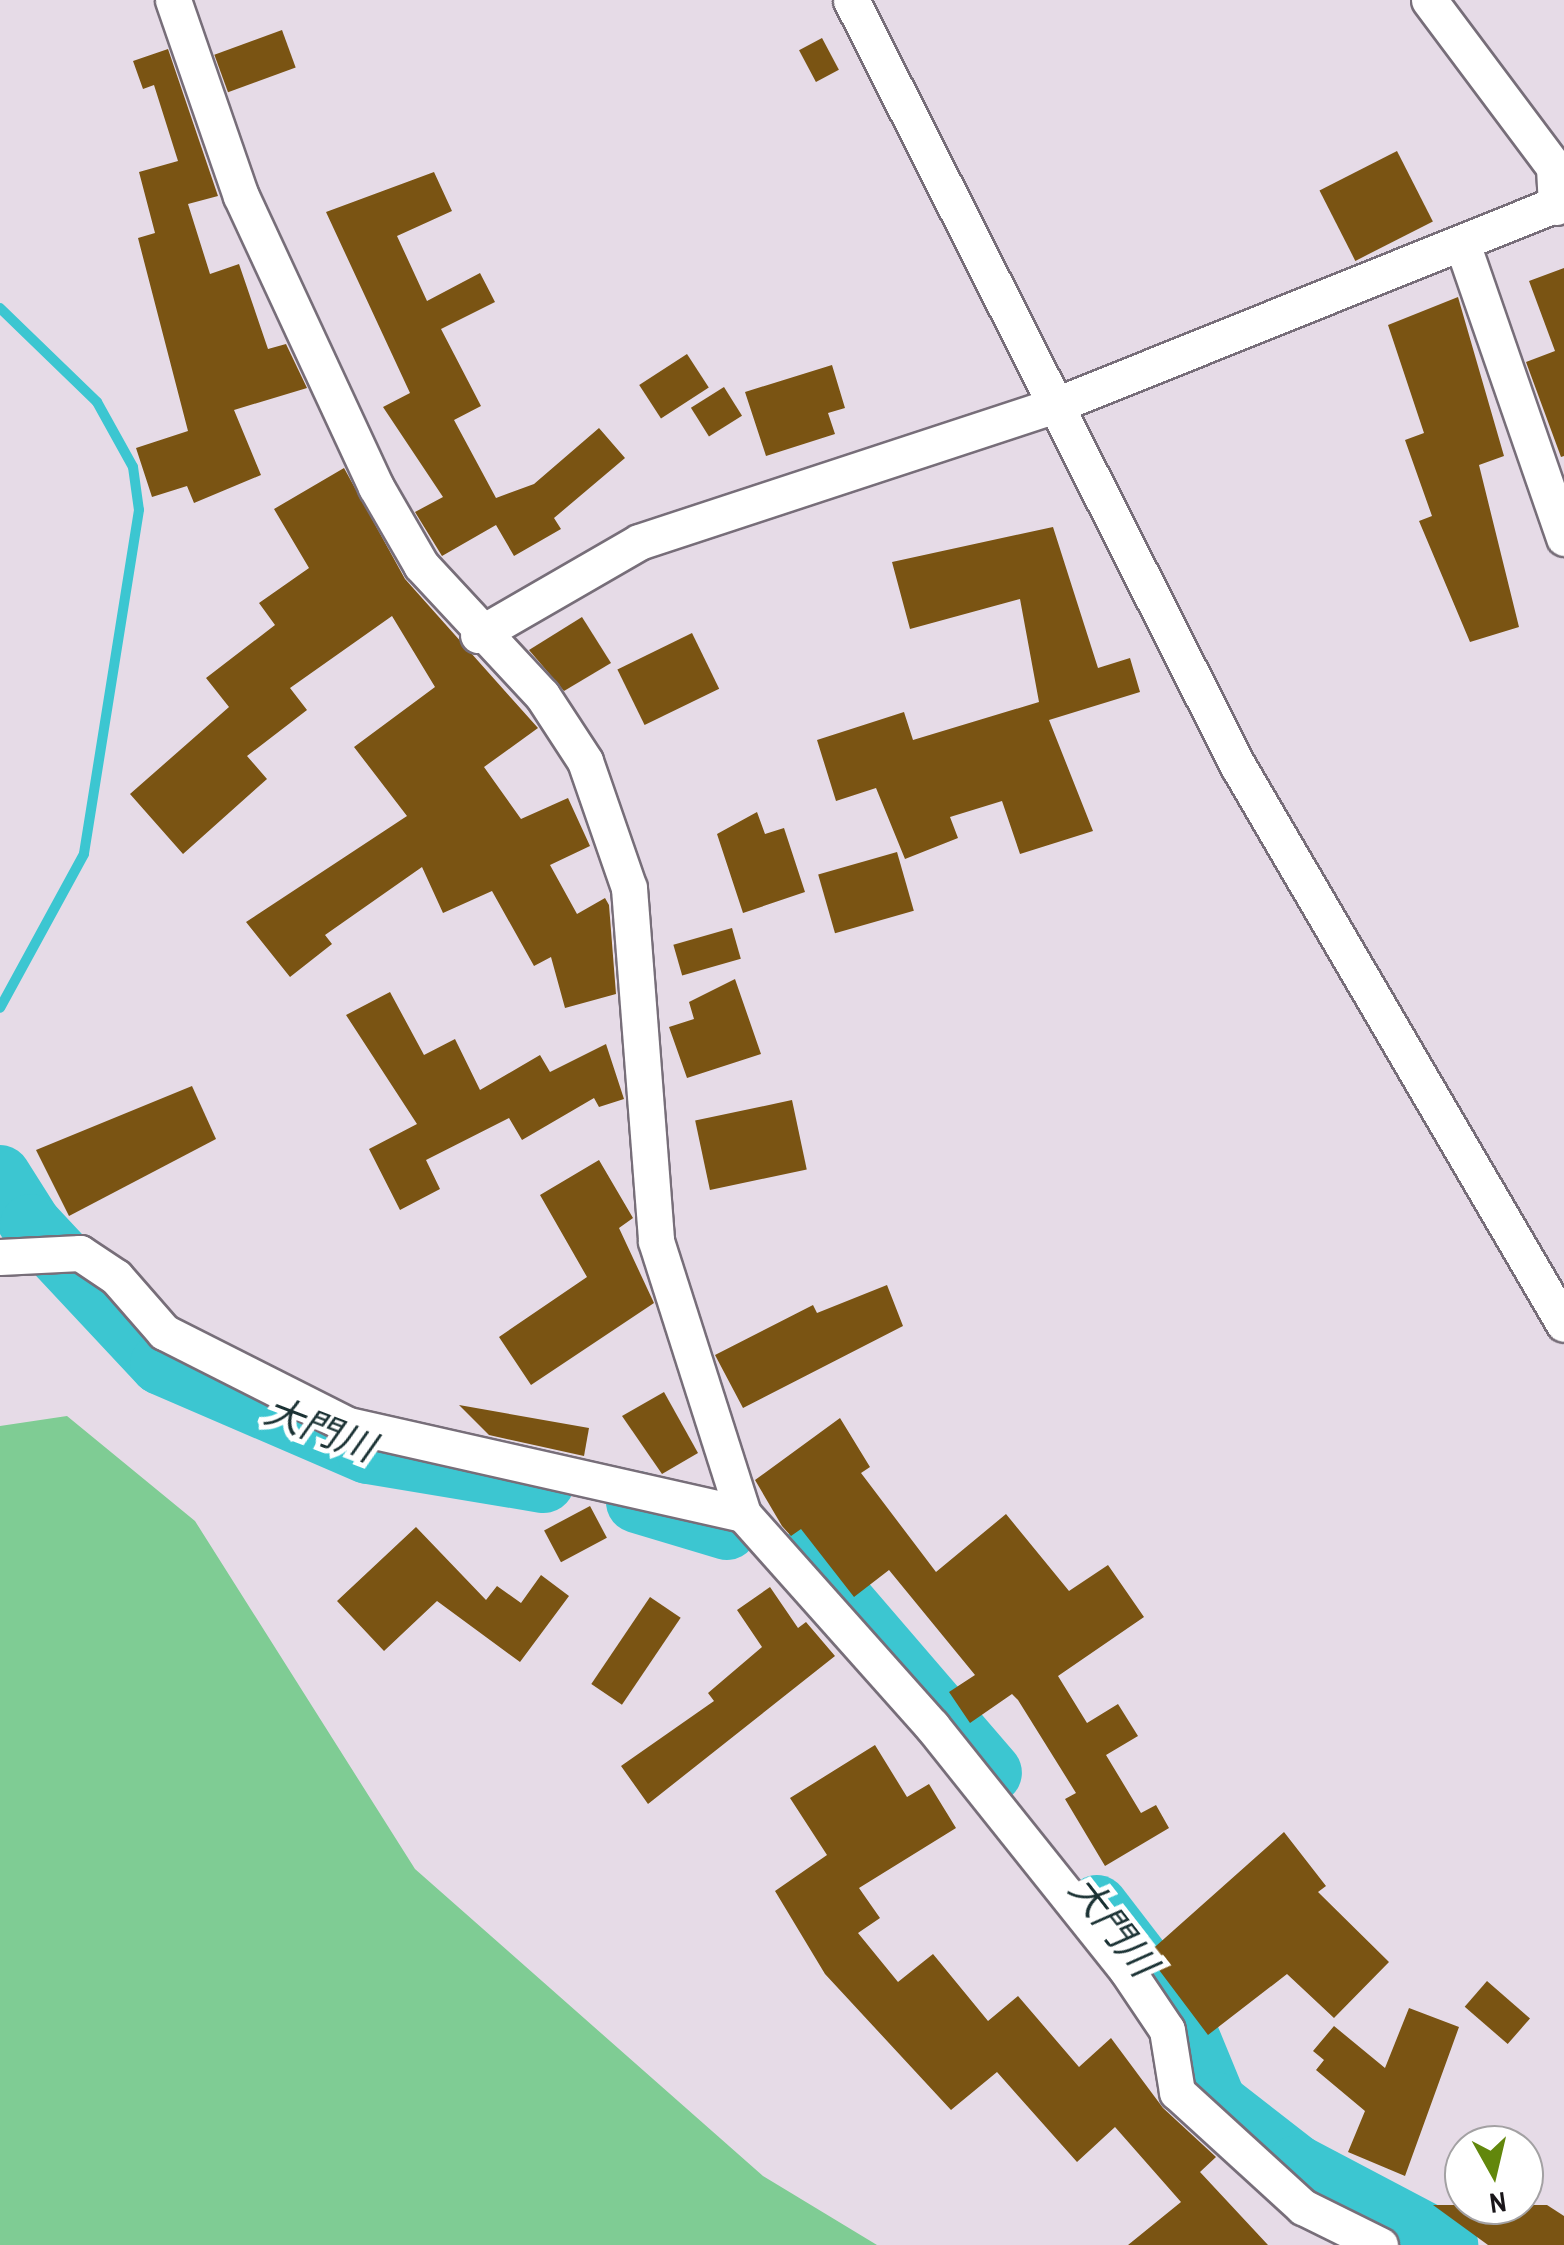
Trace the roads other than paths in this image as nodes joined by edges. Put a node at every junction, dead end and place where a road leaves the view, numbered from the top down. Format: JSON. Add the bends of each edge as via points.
{"nodes":[{"id":1,"x":173,"y":0,"type":"edge"},
{"id":2,"x":851,"y":0,"type":"edge"},
{"id":3,"x":1429,"y":0,"type":"edge"},
{"id":4,"x":1560,"y":204,"type":"edge"},
{"id":5,"x":1463,"y":246,"type":"junction"},
{"id":6,"x":1056,"y":405,"type":"junction"},
{"id":7,"x":1564,"y":538,"type":"edge"},
{"id":8,"x":478,"y":635,"type":"junction"},
{"id":9,"x":4,"y":1255,"type":"edge"},
{"id":10,"x":1564,"y":1324,"type":"edge"},
{"id":11,"x":743,"y":1514,"type":"junction"},
{"id":12,"x":1380,"y":2245,"type":"edge"}],
"edges":[{"from":1,"to":8,"type":"street","via":[[302,337],[421,564]]},
{"from":2,"to":6,"type":"street"},
{"from":3,"to":4,"type":"street","via":[[1554,167]]},
{"from":4,"to":5,"type":"street"},
{"from":5,"to":6,"type":"street"},
{"from":5,"to":7,"type":"street"},
{"from":6,"to":8,"type":"street","via":[[638,542]]},
{"from":6,"to":10,"type":"street","via":[[1238,766]]},
{"from":8,"to":11,"type":"street","via":[[542,695],[585,762],[629,888],[656,1241]]},
{"from":9,"to":11,"type":"street","via":[[80,1254],[116,1276],[164,1332],[348,1425]]},
{"from":11,"to":12,"type":"street","via":[[932,1726],[1126,1969],[1166,2030],[1177,2092],[1206,2126],[1303,2208]]}]}
